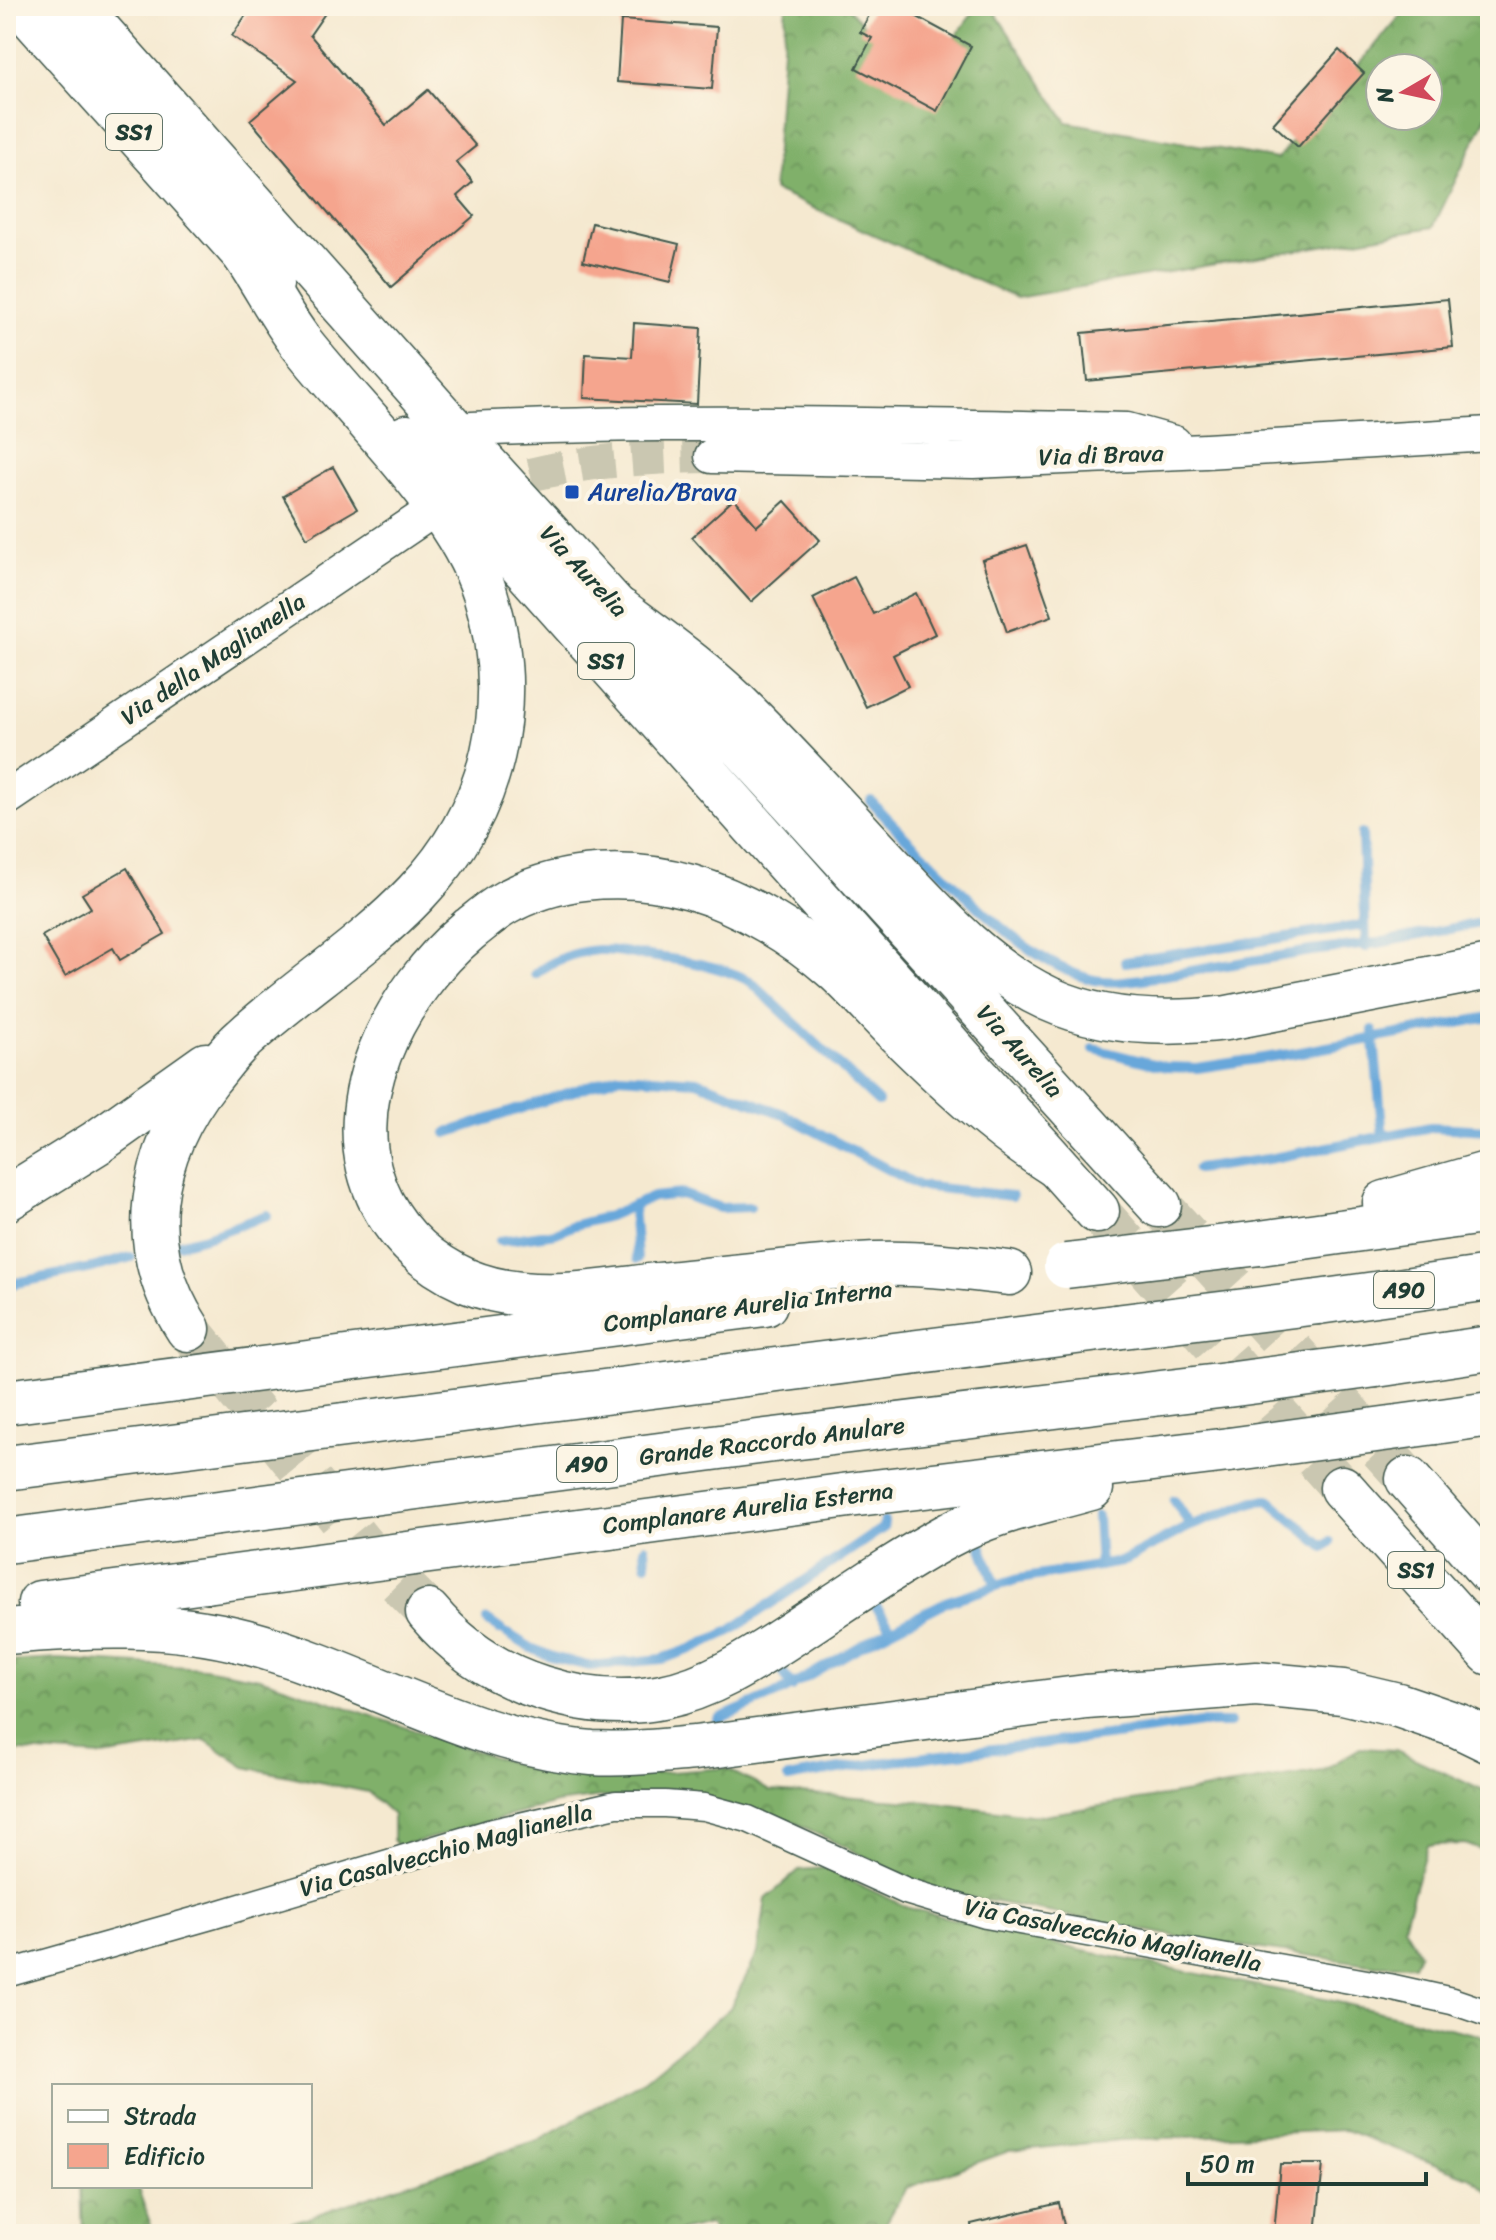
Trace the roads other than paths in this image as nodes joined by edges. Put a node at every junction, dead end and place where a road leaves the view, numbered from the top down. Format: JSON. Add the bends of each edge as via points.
{"nodes":[{"id":1,"x":22,"y":6,"type":"edge"},
{"id":2,"x":77,"y":6,"type":"edge"},
{"id":3,"x":246,"y":257,"type":"junction"},
{"id":4,"x":454,"y":430,"type":"junction"},
{"id":5,"x":1490,"y":434,"type":"edge"},
{"id":6,"x":1206,"y":451,"type":"junction"},
{"id":7,"x":712,"y":456,"type":"tunnel mouth"},
{"id":8,"x":420,"y":519,"type":"dead end"},
{"id":9,"x":621,"y":611,"type":"junction"},
{"id":10,"x":6,"y":799,"type":"edge"},
{"id":11,"x":1490,"y":967,"type":"edge"},
{"id":12,"x":241,"y":1040,"type":"junction"},
{"id":13,"x":1055,"y":1165,"type":"junction"},
{"id":14,"x":1490,"y":1173,"type":"edge"},
{"id":15,"x":6,"y":1199,"type":"edge"},
{"id":16,"x":1159,"y":1205,"type":"tunnel mouth"},
{"id":17,"x":1097,"y":1211,"type":"tunnel mouth"},
{"id":18,"x":1490,"y":1211,"type":"edge"},
{"id":19,"x":1313,"y":1236,"type":"junction"},
{"id":20,"x":1009,"y":1273,"type":"junction"},
{"id":21,"x":1490,"y":1278,"type":"edge"},
{"id":22,"x":188,"y":1329,"type":"tunnel mouth"},
{"id":23,"x":1490,"y":1348,"type":"edge"},
{"id":24,"x":6,"y":1402,"type":"edge"},
{"id":25,"x":1490,"y":1414,"type":"edge"},
{"id":26,"x":1210,"y":1452,"type":"junction"},
{"id":27,"x":6,"y":1468,"type":"edge"},
{"id":28,"x":1408,"y":1479,"type":"tunnel mouth"},
{"id":29,"x":1342,"y":1488,"type":"tunnel mouth"},
{"id":30,"x":6,"y":1541,"type":"edge"},
{"id":31,"x":1487,"y":1568,"type":"edge"},
{"id":32,"x":6,"y":1607,"type":"edge"},
{"id":33,"x":428,"y":1612,"type":"tunnel mouth"},
{"id":34,"x":6,"y":1632,"type":"edge"},
{"id":35,"x":1490,"y":1653,"type":"edge"},
{"id":36,"x":1490,"y":1741,"type":"edge"},
{"id":37,"x":6,"y":1974,"type":"edge"},
{"id":38,"x":1490,"y":2014,"type":"edge"}],
"edges":[{"from":1,"to":3,"type":"highway","name":"Via Aurelia","number":"SS1"},
{"from":2,"to":4,"type":"highway","name":"Via Aurelia","number":"SS1"},
{"from":3,"to":12,"type":"highway","via":[[300,341],[426,491],[464,547],[491,615],[500,688],[494,756],[479,802],[434,873],[376,930]]},
{"from":3,"to":13,"type":"highway","name":"Via Aurelia","number":"SS1"},
{"from":4,"to":6,"type":"street","via":[[582,423],[1127,430]]},
{"from":4,"to":9,"type":"highway","name":"Via Aurelia","number":"SS1"},
{"from":5,"to":6,"type":"street","name":"Via di Brava"},
{"from":6,"to":7,"type":"street","name":"Via di Brava","via":[[973,461]]},
{"from":8,"to":10,"type":"street","name":"Via della Maglianella"},
{"from":9,"to":11,"type":"highway","via":[[746,712],[964,941],[1014,980],[1064,1005],[1146,1021],[1192,1022]]},
{"from":9,"to":16,"type":"highway","name":"Via Aurelia","number":"SS1"},
{"from":12,"to":15,"type":"highway","via":[[96,1143]]},
{"from":12,"to":22,"type":"highway","via":[[189,1107],[156,1187],[155,1239],[167,1290]]},
{"from":13,"to":17,"type":"highway","name":"Via Aurelia","number":"SS1"},
{"from":13,"to":20,"type":"highway","via":[[985,1115],[810,948],[717,897],[649,879],[585,878],[509,901],[430,968],[377,1058],[364,1125],[365,1150],[374,1187],[389,1217],[419,1252],[494,1290],[560,1295],[887,1263]]},
{"from":14,"to":19,"type":"highway","via":[[1387,1202]]},
{"from":18,"to":19,"type":"highway","name":"Complanare Aurelia Interna"},
{"from":19,"to":20,"type":"highway","name":"Complanare Aurelia Interna","bridge":true},
{"from":20,"to":24,"type":"highway","name":"Complanare Aurelia Interna"},
{"from":21,"to":27,"type":"highway","number":"A90","bridge":true},
{"from":23,"to":30,"type":"highway","name":"Grande Raccordo Anulare","number":"A90","bridge":true},
{"from":25,"to":26,"type":"highway","name":"Complanare Aurelia Esterna","bridge":true},
{"from":26,"to":32,"type":"highway","name":"Complanare Aurelia Esterna"},
{"from":26,"to":33,"type":"highway","via":[[967,1526],[743,1666],[661,1697],[588,1698],[536,1686],[477,1657]]},
{"from":28,"to":31,"type":"highway","number":"SS1"},
{"from":29,"to":35,"type":"highway","number":"SS1"},
{"from":34,"to":36,"type":"highway","via":[[95,1626],[215,1635],[275,1651],[454,1720],[592,1753],[695,1748],[1086,1697],[1256,1684],[1343,1692],[1398,1705]]},
{"from":37,"to":38,"type":"street","name":"Via Casalvecchio Maglianella","via":[[489,1833],[616,1804],[665,1804],[748,1819],[906,1891],[986,1915],[1389,1987]]}]}
